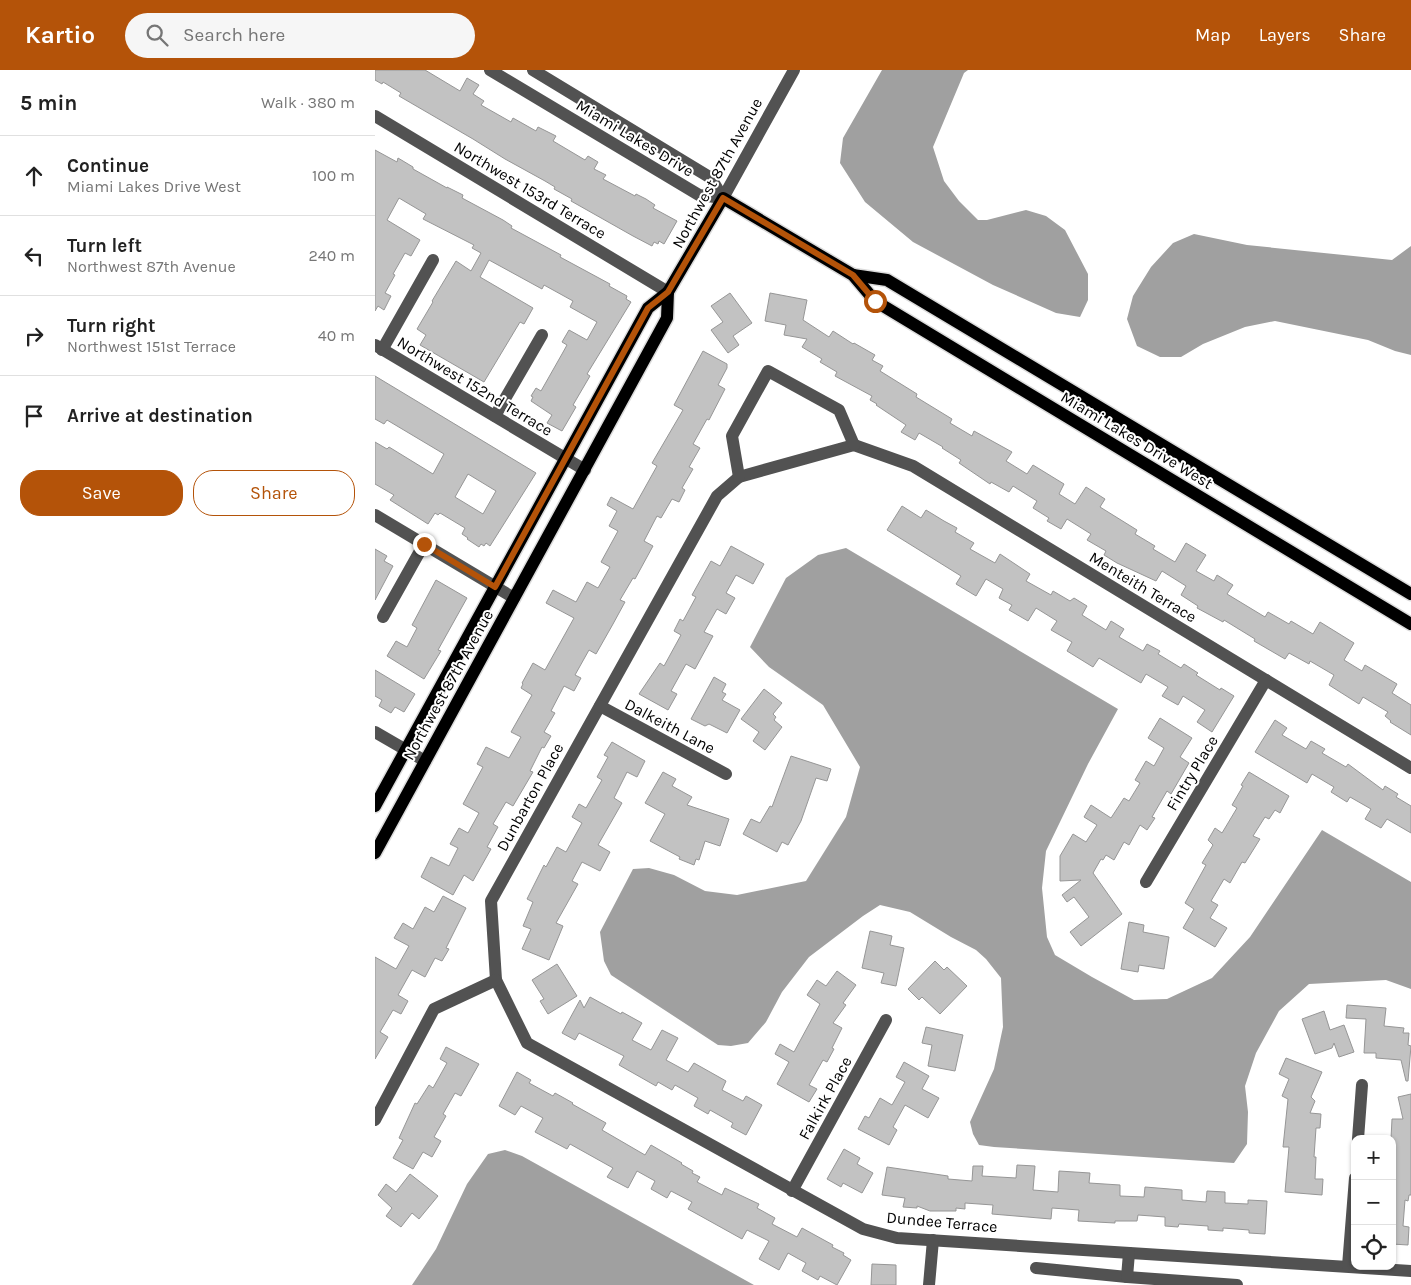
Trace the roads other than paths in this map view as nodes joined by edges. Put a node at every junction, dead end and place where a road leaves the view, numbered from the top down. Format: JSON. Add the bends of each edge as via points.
{"nodes":[{"id":1,"x":490,"y":70,"type":"edge"},
{"id":2,"x":533,"y":70,"type":"edge"},
{"id":3,"x":794,"y":70,"type":"edge"},
{"id":4,"x":375,"y":116,"type":"edge"},
{"id":5,"x":723,"y":198,"type":"junction"},
{"id":6,"x":433,"y":260,"type":"dead end"},
{"id":7,"x":853,"y":275,"type":"junction"},
{"id":8,"x":668,"y":292,"type":"junction"},
{"id":9,"x":542,"y":335,"type":"dead end"},
{"id":10,"x":379,"y":348,"type":"edge"},
{"id":11,"x":495,"y":416,"type":"junction"},
{"id":12,"x":853,"y":445,"type":"junction"},
{"id":13,"x":565,"y":458,"type":"junction"},
{"id":14,"x":585,"y":470,"type":"junction"},
{"id":15,"x":739,"y":477,"type":"junction"},
{"id":16,"x":375,"y":515,"type":"edge"},
{"id":17,"x":424,"y":544,"type":"junction"},
{"id":18,"x":495,"y":587,"type":"junction"},
{"id":19,"x":1411,"y":594,"type":"edge"},
{"id":20,"x":514,"y":598,"type":"junction"},
{"id":21,"x":383,"y":617,"type":"dead end"},
{"id":22,"x":1411,"y":624,"type":"edge"},
{"id":23,"x":1266,"y":680,"type":"junction"},
{"id":24,"x":600,"y":706,"type":"junction"},
{"id":25,"x":375,"y":732,"type":"edge"},
{"id":26,"x":406,"y":750,"type":"junction"},
{"id":27,"x":425,"y":761,"type":"junction"},
{"id":28,"x":1411,"y":768,"type":"edge"},
{"id":29,"x":726,"y":774,"type":"dead end"},
{"id":30,"x":375,"y":806,"type":"edge"},
{"id":31,"x":375,"y":853,"type":"edge"},
{"id":32,"x":1146,"y":882,"type":"dead end"},
{"id":33,"x":496,"y":980,"type":"junction"},
{"id":34,"x":886,"y":1020,"type":"dead end"},
{"id":35,"x":1362,"y":1085,"type":"dead end"},
{"id":36,"x":375,"y":1120,"type":"edge"},
{"id":37,"x":1358,"y":1135,"type":"edge"},
{"id":38,"x":1355,"y":1180,"type":"edge"},
{"id":39,"x":792,"y":1191,"type":"junction"},
{"id":40,"x":933,"y":1240,"type":"junction"},
{"id":41,"x":1129,"y":1253,"type":"junction"},
{"id":42,"x":1348,"y":1266,"type":"junction"},
{"id":43,"x":1036,"y":1268,"type":"dead end"},
{"id":44,"x":1411,"y":1271,"type":"edge"},
{"id":45,"x":1127,"y":1277,"type":"junction"},
{"id":46,"x":929,"y":1285,"type":"edge"},
{"id":47,"x":1237,"y":1285,"type":"edge"}],
"edges":[{"from":1,"to":5,"type":"street","name":"Miami Lakes Drive","via":[[699,194]]},
{"from":2,"to":5,"type":"street","name":"Miami Lakes Drive","via":[[711,178]]},
{"from":3,"to":5,"type":"street","name":"Northwest 87th Avenue"},
{"from":4,"to":8,"type":"street","name":"Northwest 153rd Terrace"},
{"from":5,"to":7,"type":"main road","name":"Miami Lakes Drive West"},
{"from":5,"to":8,"type":"main road","name":"Northwest 87th Avenue"},
{"from":6,"to":10,"type":"street"},
{"from":7,"to":19,"type":"main road","name":"Miami Lakes Drive West","via":[[887,280]]},
{"from":7,"to":22,"type":"main road","name":"Miami Lakes Drive West","via":[[875,301]]},
{"from":8,"to":13,"type":"main road","name":"Northwest 87th Avenue","via":[[648,308]]},
{"from":8,"to":14,"type":"main road","name":"Northwest 87th Avenue","via":[[667,318]]},
{"from":9,"to":11,"type":"street"},
{"from":10,"to":11,"type":"street","name":"Northwest 152nd Terrace"},
{"from":11,"to":13,"type":"street","name":"Northwest 152nd Terrace"},
{"from":12,"to":15,"type":"street","name":"Dunbarton Place"},
{"from":12,"to":15,"type":"street","via":[[839,410],[768,370],[733,436]]},
{"from":12,"to":23,"type":"street","name":"Menteith Terrace","via":[[913,466]]},
{"from":13,"to":14,"type":"street","name":"Northwest 152nd Terrace"},
{"from":13,"to":18,"type":"main road","name":"Northwest 87th Avenue"},
{"from":14,"to":20,"type":"main road","name":"Northwest 87th Avenue"},
{"from":15,"to":24,"type":"street","name":"Dunbarton Place","via":[[717,496]]},
{"from":16,"to":17,"type":"street"},
{"from":17,"to":18,"type":"street"},
{"from":17,"to":21,"type":"street"},
{"from":18,"to":20,"type":"street"},
{"from":18,"to":26,"type":"main road","name":"Northwest 87th Avenue"},
{"from":20,"to":27,"type":"main road","name":"Northwest 87th Avenue"},
{"from":23,"to":28,"type":"street","name":"Menteith Terrace"},
{"from":23,"to":32,"type":"street","name":"Fintry Place"},
{"from":24,"to":29,"type":"street","name":"Dalkeith Lane"},
{"from":24,"to":33,"type":"street","name":"Dunbarton Place","via":[[491,900]]},
{"from":25,"to":26,"type":"street"},
{"from":26,"to":27,"type":"street"},
{"from":26,"to":30,"type":"main road","name":"Northwest 87th Avenue"},
{"from":27,"to":31,"type":"main road","name":"Northwest 87th Avenue"},
{"from":33,"to":36,"type":"street","via":[[434,1009]]},
{"from":33,"to":39,"type":"street","name":"Dundee Terrace","via":[[527,1043]]},
{"from":34,"to":39,"type":"street","name":"Falkirk Place"},
{"from":35,"to":37,"type":"street"},
{"from":38,"to":42,"type":"street"},
{"from":39,"to":40,"type":"street","name":"Dundee Terrace","via":[[863,1229],[897,1238]]},
{"from":40,"to":41,"type":"street","name":"Dundee Terrace"},
{"from":40,"to":46,"type":"street"},
{"from":41,"to":42,"type":"street","name":"Dundee Terrace"},
{"from":41,"to":45,"type":"street"},
{"from":42,"to":44,"type":"street","name":"Dundee Terrace"},
{"from":43,"to":45,"type":"street"},
{"from":45,"to":47,"type":"street"}]}
